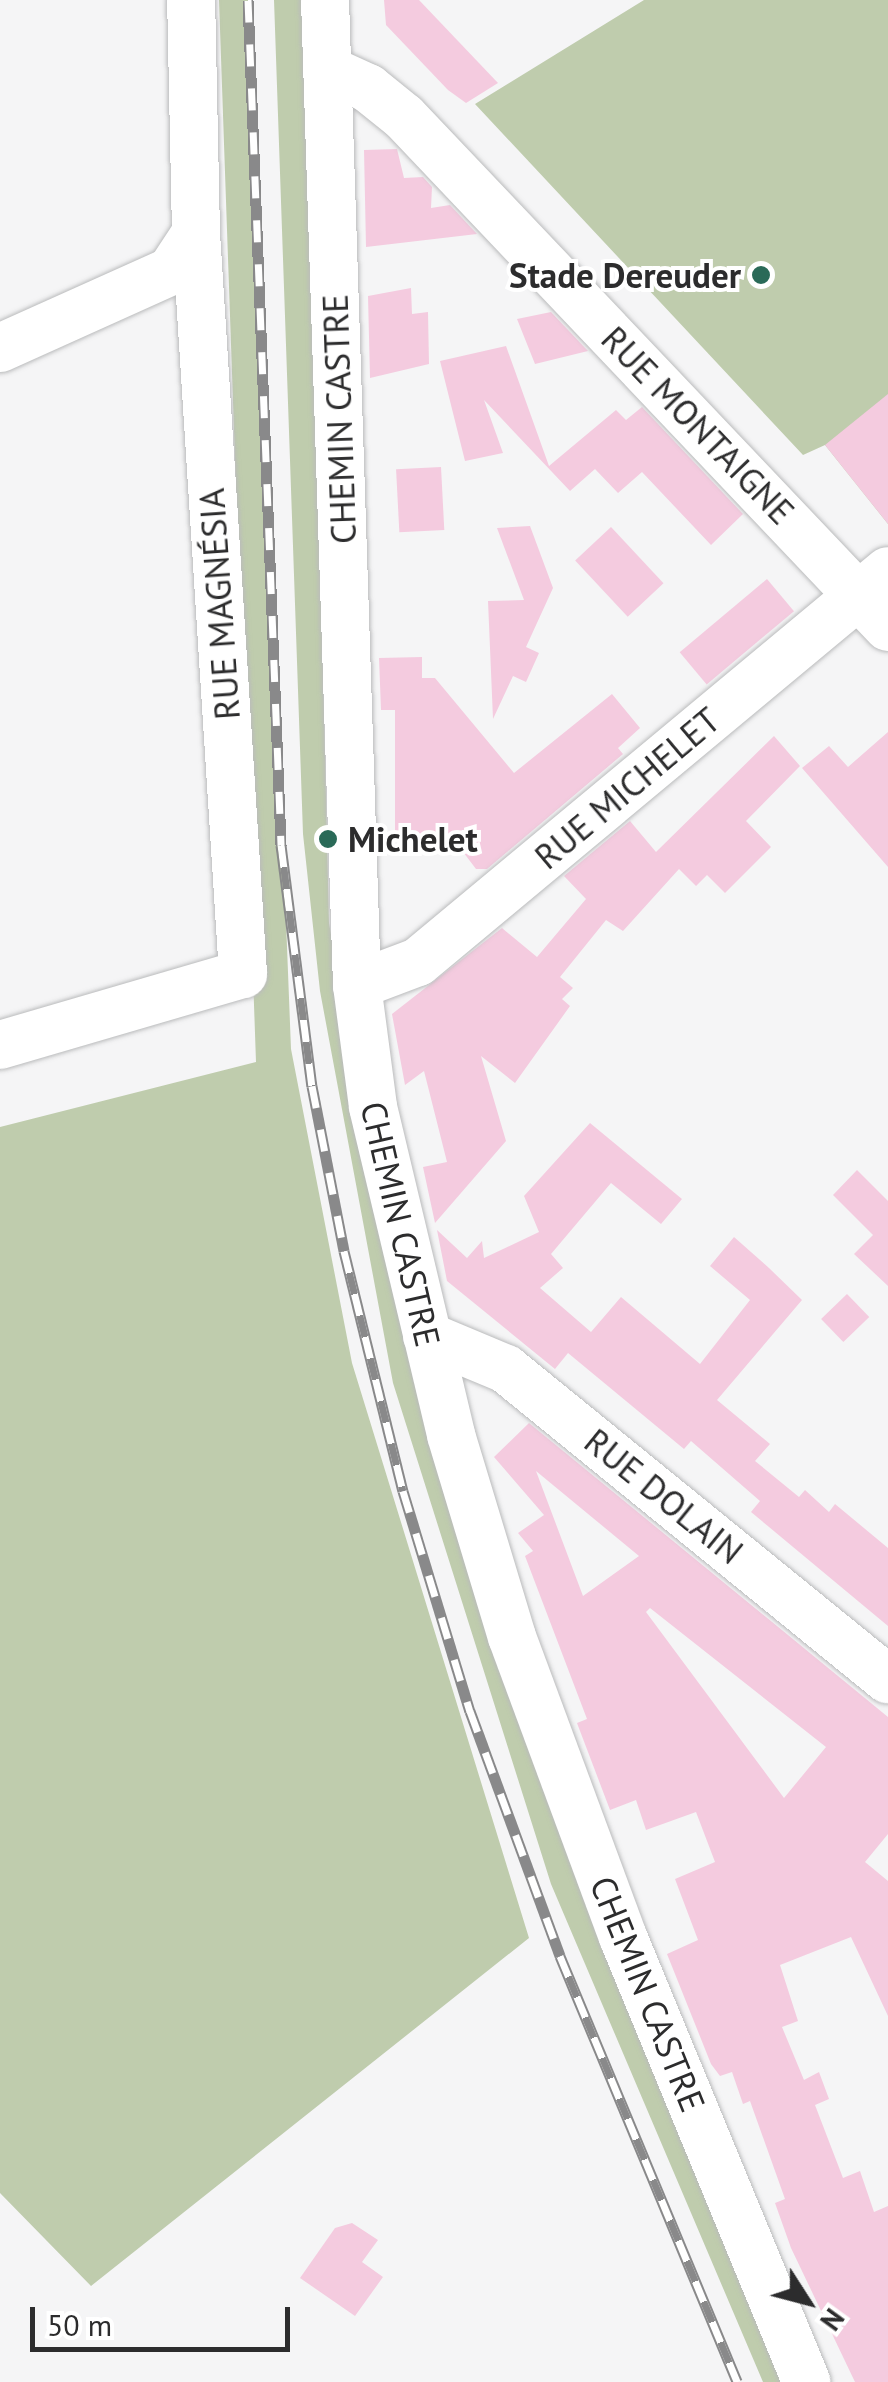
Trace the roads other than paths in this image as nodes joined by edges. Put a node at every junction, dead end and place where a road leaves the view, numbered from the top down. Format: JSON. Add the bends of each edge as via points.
{"nodes":[{"id":1,"x":191,"y":0,"type":"edge"},
{"id":2,"x":325,"y":0,"type":"edge"},
{"id":3,"x":328,"y":70,"type":"junction"},
{"id":4,"x":196,"y":233,"type":"junction"},
{"id":5,"x":0,"y":348,"type":"edge"},
{"id":6,"x":878,"y":597,"type":"edge"},
{"id":7,"x":357,"y":985,"type":"junction"},
{"id":8,"x":0,"y":1046,"type":"edge"},
{"id":9,"x":427,"y":1336,"type":"junction"},
{"id":10,"x":888,"y":1679,"type":"edge"},
{"id":11,"x":806,"y":2382,"type":"edge"}],
"edges":[{"from":1,"to":4,"type":"street","name":"RUE MAGNÉSIA"},
{"from":2,"to":3,"type":"street","name":"CHEMIN CASTRE"},
{"from":3,"to":6,"type":"street","name":"RUE MONTAIGNE","via":[[396,108]]},
{"from":3,"to":7,"type":"street","name":"CHEMIN CASTRE"},
{"from":4,"to":5,"type":"street","via":[[171,271]]},
{"from":4,"to":8,"type":"street","name":"RUE MAGNÉSIA","via":[[242,974]]},
{"from":6,"to":7,"type":"street","name":"RUE MICHELET","via":[[418,962]]},
{"from":7,"to":9,"type":"street","name":"CHEMIN CASTRE","via":[[372,1107]]},
{"from":9,"to":10,"type":"street","name":"RUE DOLAIN","via":[[506,1370]]},
{"from":9,"to":11,"type":"street","name":"CHEMIN CASTRE","via":[[544,1730]]}]}
